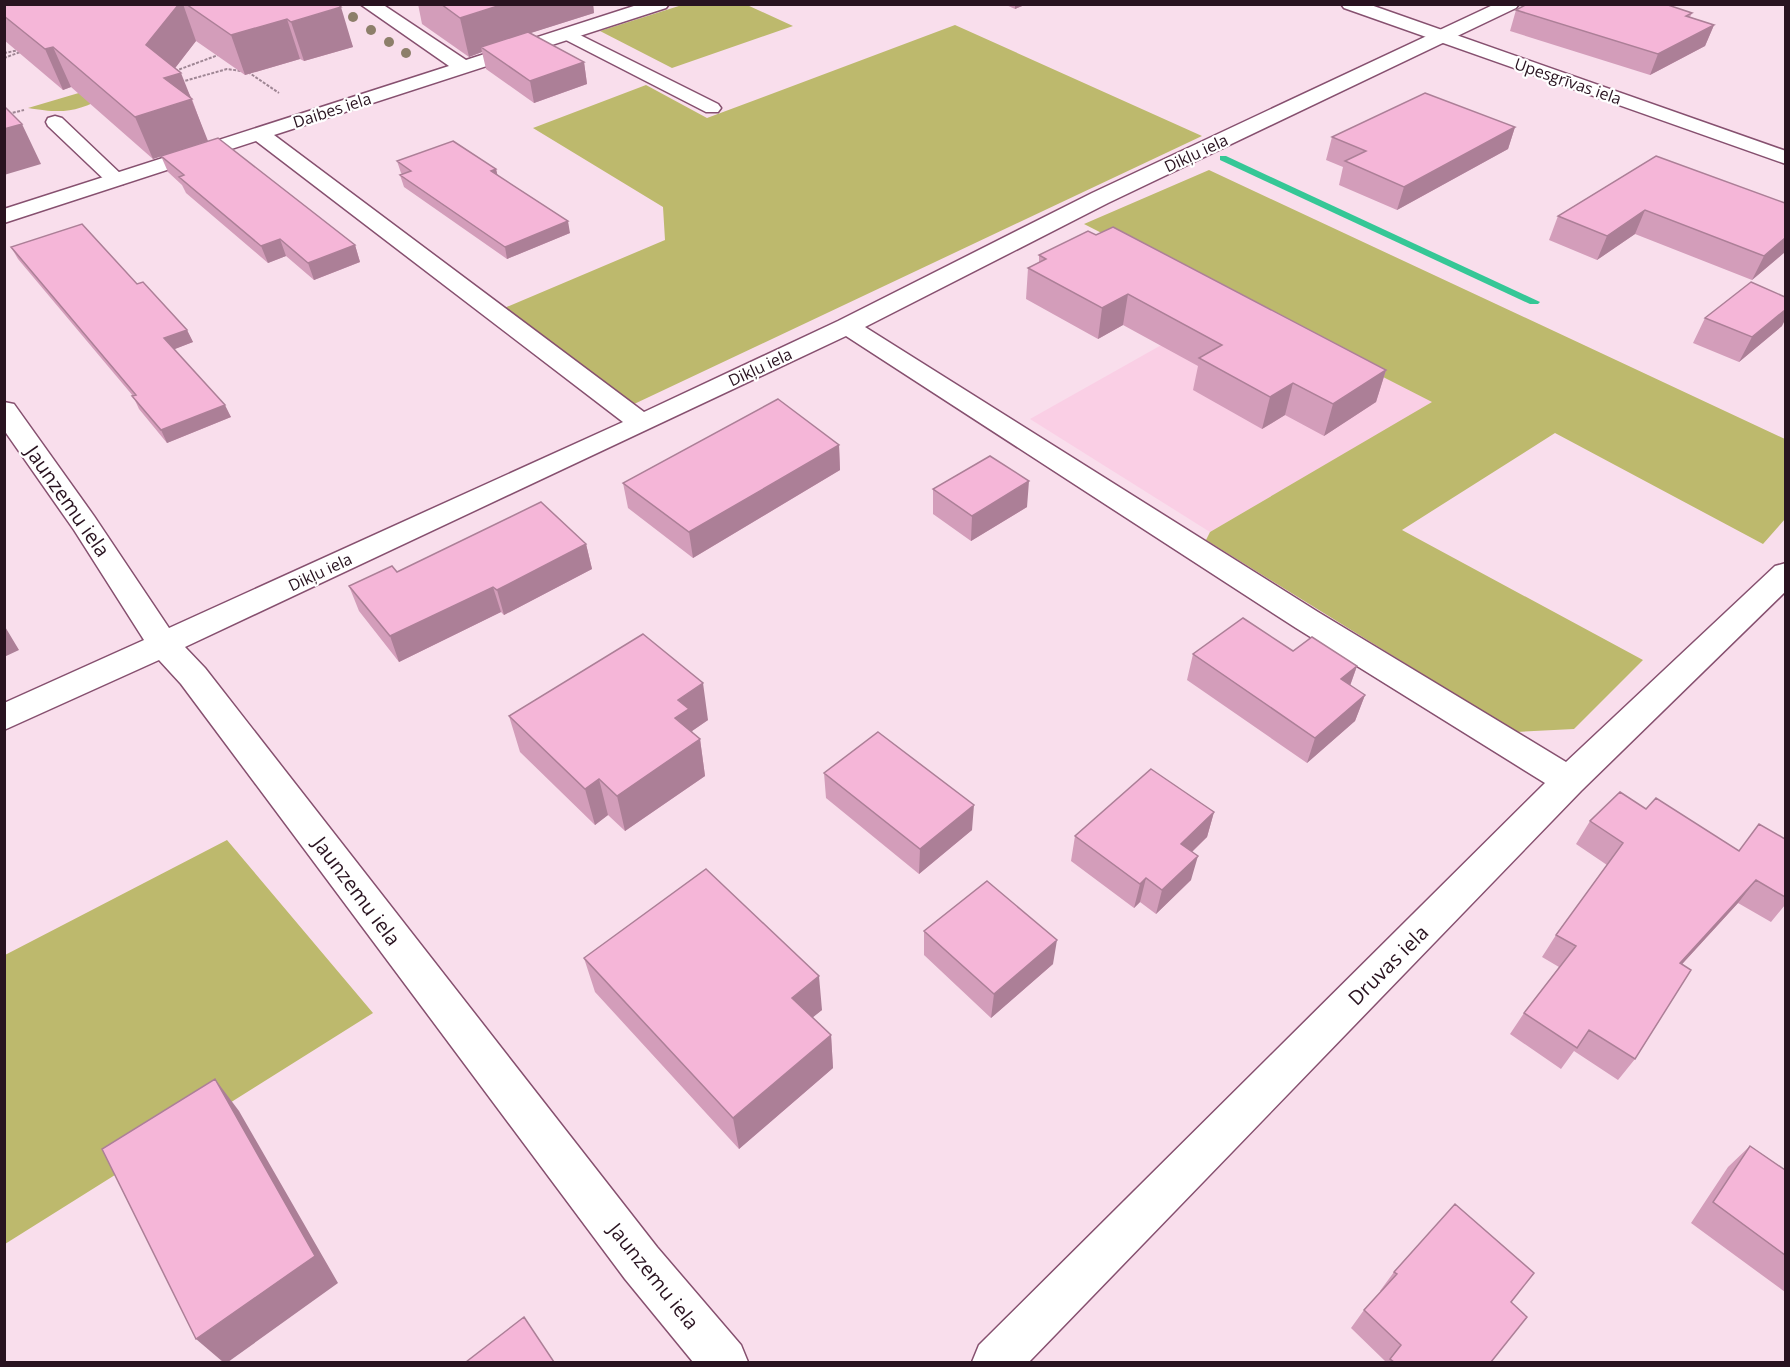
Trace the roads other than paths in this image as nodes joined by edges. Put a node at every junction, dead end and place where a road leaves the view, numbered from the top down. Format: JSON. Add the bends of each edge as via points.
{"nodes":[{"id":1,"x":369,"y":4,"type":"edge"},
{"id":2,"x":660,"y":4,"type":"edge"},
{"id":3,"x":1350,"y":4,"type":"edge"},
{"id":4,"x":1510,"y":4,"type":"edge"},
{"id":5,"x":568,"y":34,"type":"junction"},
{"id":6,"x":1444,"y":37,"type":"junction"},
{"id":7,"x":465,"y":68,"type":"junction"},
{"id":8,"x":712,"y":108,"type":"dead end"},
{"id":9,"x":55,"y":122,"type":"dead end"},
{"id":10,"x":259,"y":134,"type":"junction"},
{"id":11,"x":1785,"y":158,"type":"edge"},
{"id":12,"x":116,"y":180,"type":"junction"},
{"id":13,"x":4,"y":216,"type":"edge"},
{"id":14,"x":847,"y":326,"type":"junction"},
{"id":15,"x":4,"y":410,"type":"edge"},
{"id":16,"x":642,"y":423,"type":"junction"},
{"id":17,"x":1785,"y":573,"type":"edge"},
{"id":18,"x":163,"y":644,"type":"junction"},
{"id":19,"x":4,"y":718,"type":"edge"},
{"id":20,"x":1569,"y":781,"type":"junction"},
{"id":21,"x":724,"y":1362,"type":"edge"},
{"id":22,"x":996,"y":1362,"type":"edge"}],
"edges":[{"from":1,"to":7,"type":"street"},
{"from":2,"to":5,"type":"street","name":"Daibes iela"},
{"from":3,"to":6,"type":"street","name":"Upesgrīvas iela"},
{"from":4,"to":6,"type":"street","name":"Dikļu iela"},
{"from":5,"to":7,"type":"street","name":"Daibes iela"},
{"from":5,"to":8,"type":"lane"},
{"from":6,"to":11,"type":"street","name":"Upesgrīvas iela"},
{"from":6,"to":14,"type":"street","name":"Dikļu iela","via":[[1100,198]]},
{"from":7,"to":10,"type":"street","name":"Daibes iela"},
{"from":9,"to":12,"type":"lane"},
{"from":10,"to":12,"type":"street","name":"Daibes iela"},
{"from":10,"to":16,"type":"street"},
{"from":12,"to":13,"type":"street","name":"Daibes iela"},
{"from":14,"to":16,"type":"street","name":"Dikļu iela"},
{"from":14,"to":20,"type":"street","via":[[1297,614]]},
{"from":15,"to":18,"type":"street","name":"Jaunzemu iela"},
{"from":16,"to":18,"type":"street","name":"Dikļu iela"},
{"from":17,"to":20,"type":"street","name":"Druvas iela"},
{"from":18,"to":19,"type":"street","name":"Dikļu iela"},
{"from":18,"to":21,"type":"street","name":"Jaunzemu iela","via":[[200,686],[641,1263]]},
{"from":20,"to":22,"type":"street","name":"Druvas iela"}]}
